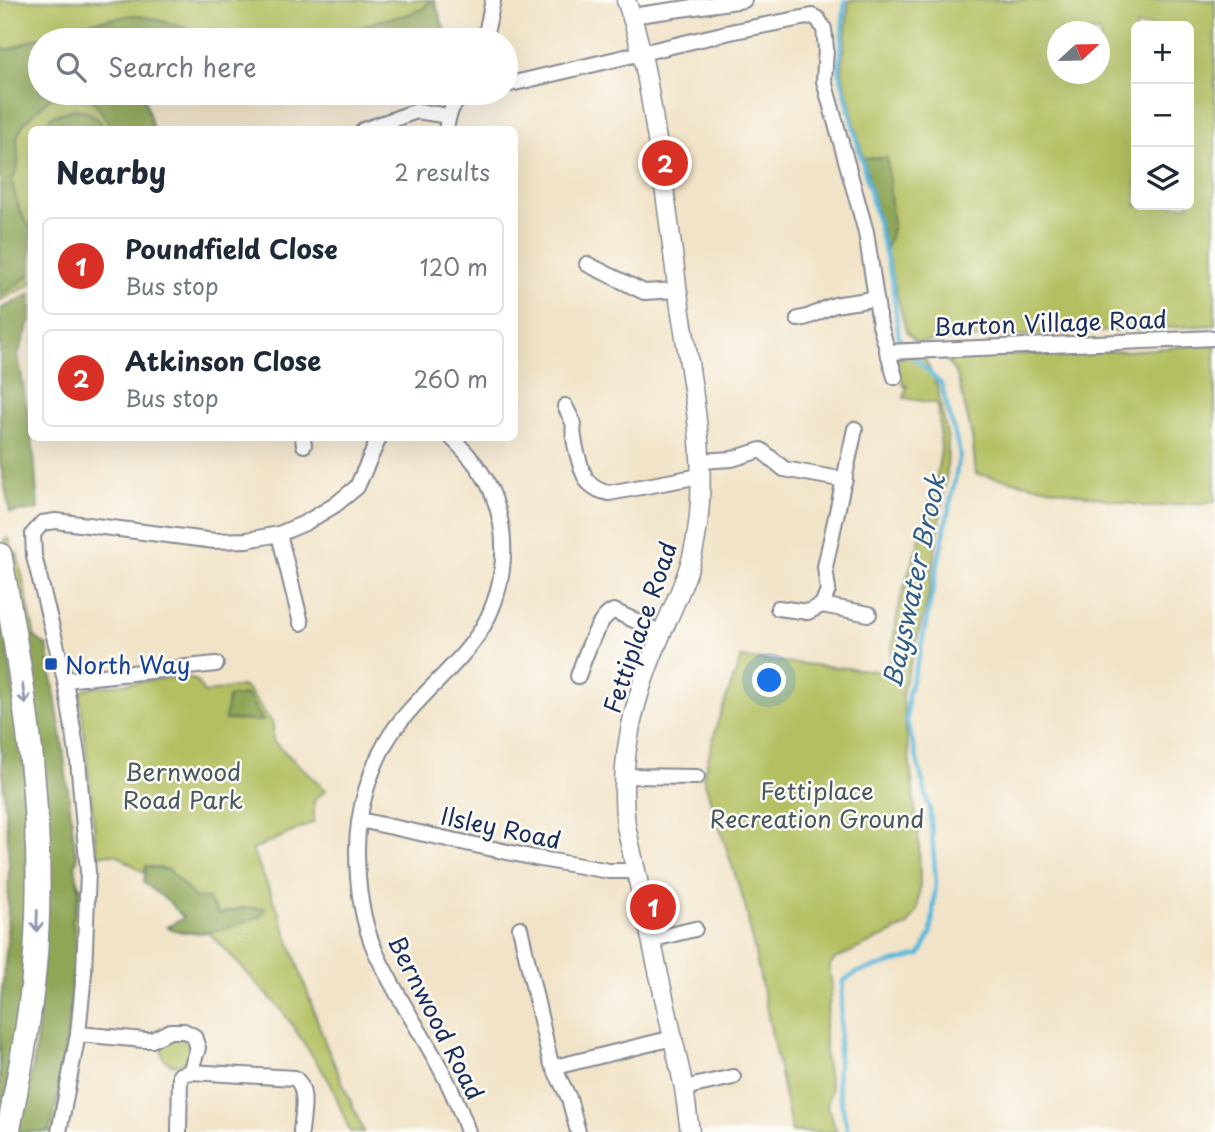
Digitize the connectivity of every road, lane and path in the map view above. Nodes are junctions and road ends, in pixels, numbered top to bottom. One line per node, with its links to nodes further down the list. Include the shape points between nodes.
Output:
1 (493, 0): 4 (street)
2 (744, 0): 3 (street)
3 (629, 8): 5 (street, Fettiplace Road)
4 (487, 28)
5 (641, 52): 6 (street); 11 (street, Fettiplace Road); 12 (street, via 813,16 818,19 826,49 824,80 866,232)
6 (518, 82)
7 (452, 105): 8 (street)
8 (447, 123): 9 (street, via 417,111)
9 (374, 126)
10 (587, 264): 11 (street, via 644,292)
11 (678, 290): 21 (street, Fettiplace Road)
12 (875, 298): 13 (street, via 821,310); 15 (street)
13 (806, 322)
14 (1215, 338): 15 (street, Barton Village Road)
15 (892, 351): 16 (street)
16 (895, 377)
17 (565, 406): 21 (street, via 575,424 572,432 586,477 597,489 610,493)
18 (855, 429): 22 (street)
19 (378, 441): 23 (street, via 357,487 335,505)
20 (455, 441): 35 (street, Bernwood Road, via 494,496 501,519 498,592 472,643 417,700 389,737 365,793)
21 (700, 469): 22 (street, via 761,450 784,469); 29 (street, Fettiplace Road, via 699,517 692,553)
22 (845, 480): 25 (street, via 825,567 828,590)
23 (279, 534): 28 (street); 32 (street, via 215,541 55,521 36,527 34,555)
24 (0, 555): 46 (highway, one-way to 46, via 29,725 38,871 31,1000)
25 (822, 605): 26 (street, via 804,612); 27 (street)
26 (778, 608)
27 (869, 614)
28 (301, 623)
29 (662, 633): 31 (street, via 614,611 608,613); 33 (street, Fettiplace Road, via 635,705)
30 (216, 664): 32 (street)
31 (578, 676)
32 (65, 680): 40 (street, via 84,804 88,872)
33 (623, 776): 34 (street); 36 (street, Fettiplace Road)
34 (697, 777)
35 (360, 820): 36 (street, Ilsley Road, via 609,872); 50 (street, Bernwood Road, via 359,882 375,951 450,1083)
36 (635, 871): 39 (street, Fettiplace Road)
37 (520, 928): 42 (street)
38 (695, 929): 39 (street)
39 (650, 940): 41 (street, Fettiplace Road)
40 (78, 1034): 43 (street, via 152,1040 170,1031 184,1031 194,1036 198,1048); 47 (street)
41 (673, 1038): 42 (street); 45 (street, Fettiplace Road)
42 (555, 1068): 51 (street)
43 (190, 1072): 48 (street, via 180,1074); 49 (street, via 295,1079 303,1090)
44 (733, 1077): 45 (street)
45 (684, 1088): 52 (street, Fettiplace Road)
46 (8, 1132)
47 (59, 1132)
48 (179, 1132)
49 (301, 1132)
50 (468, 1132)
51 (578, 1132)
52 (690, 1132)

